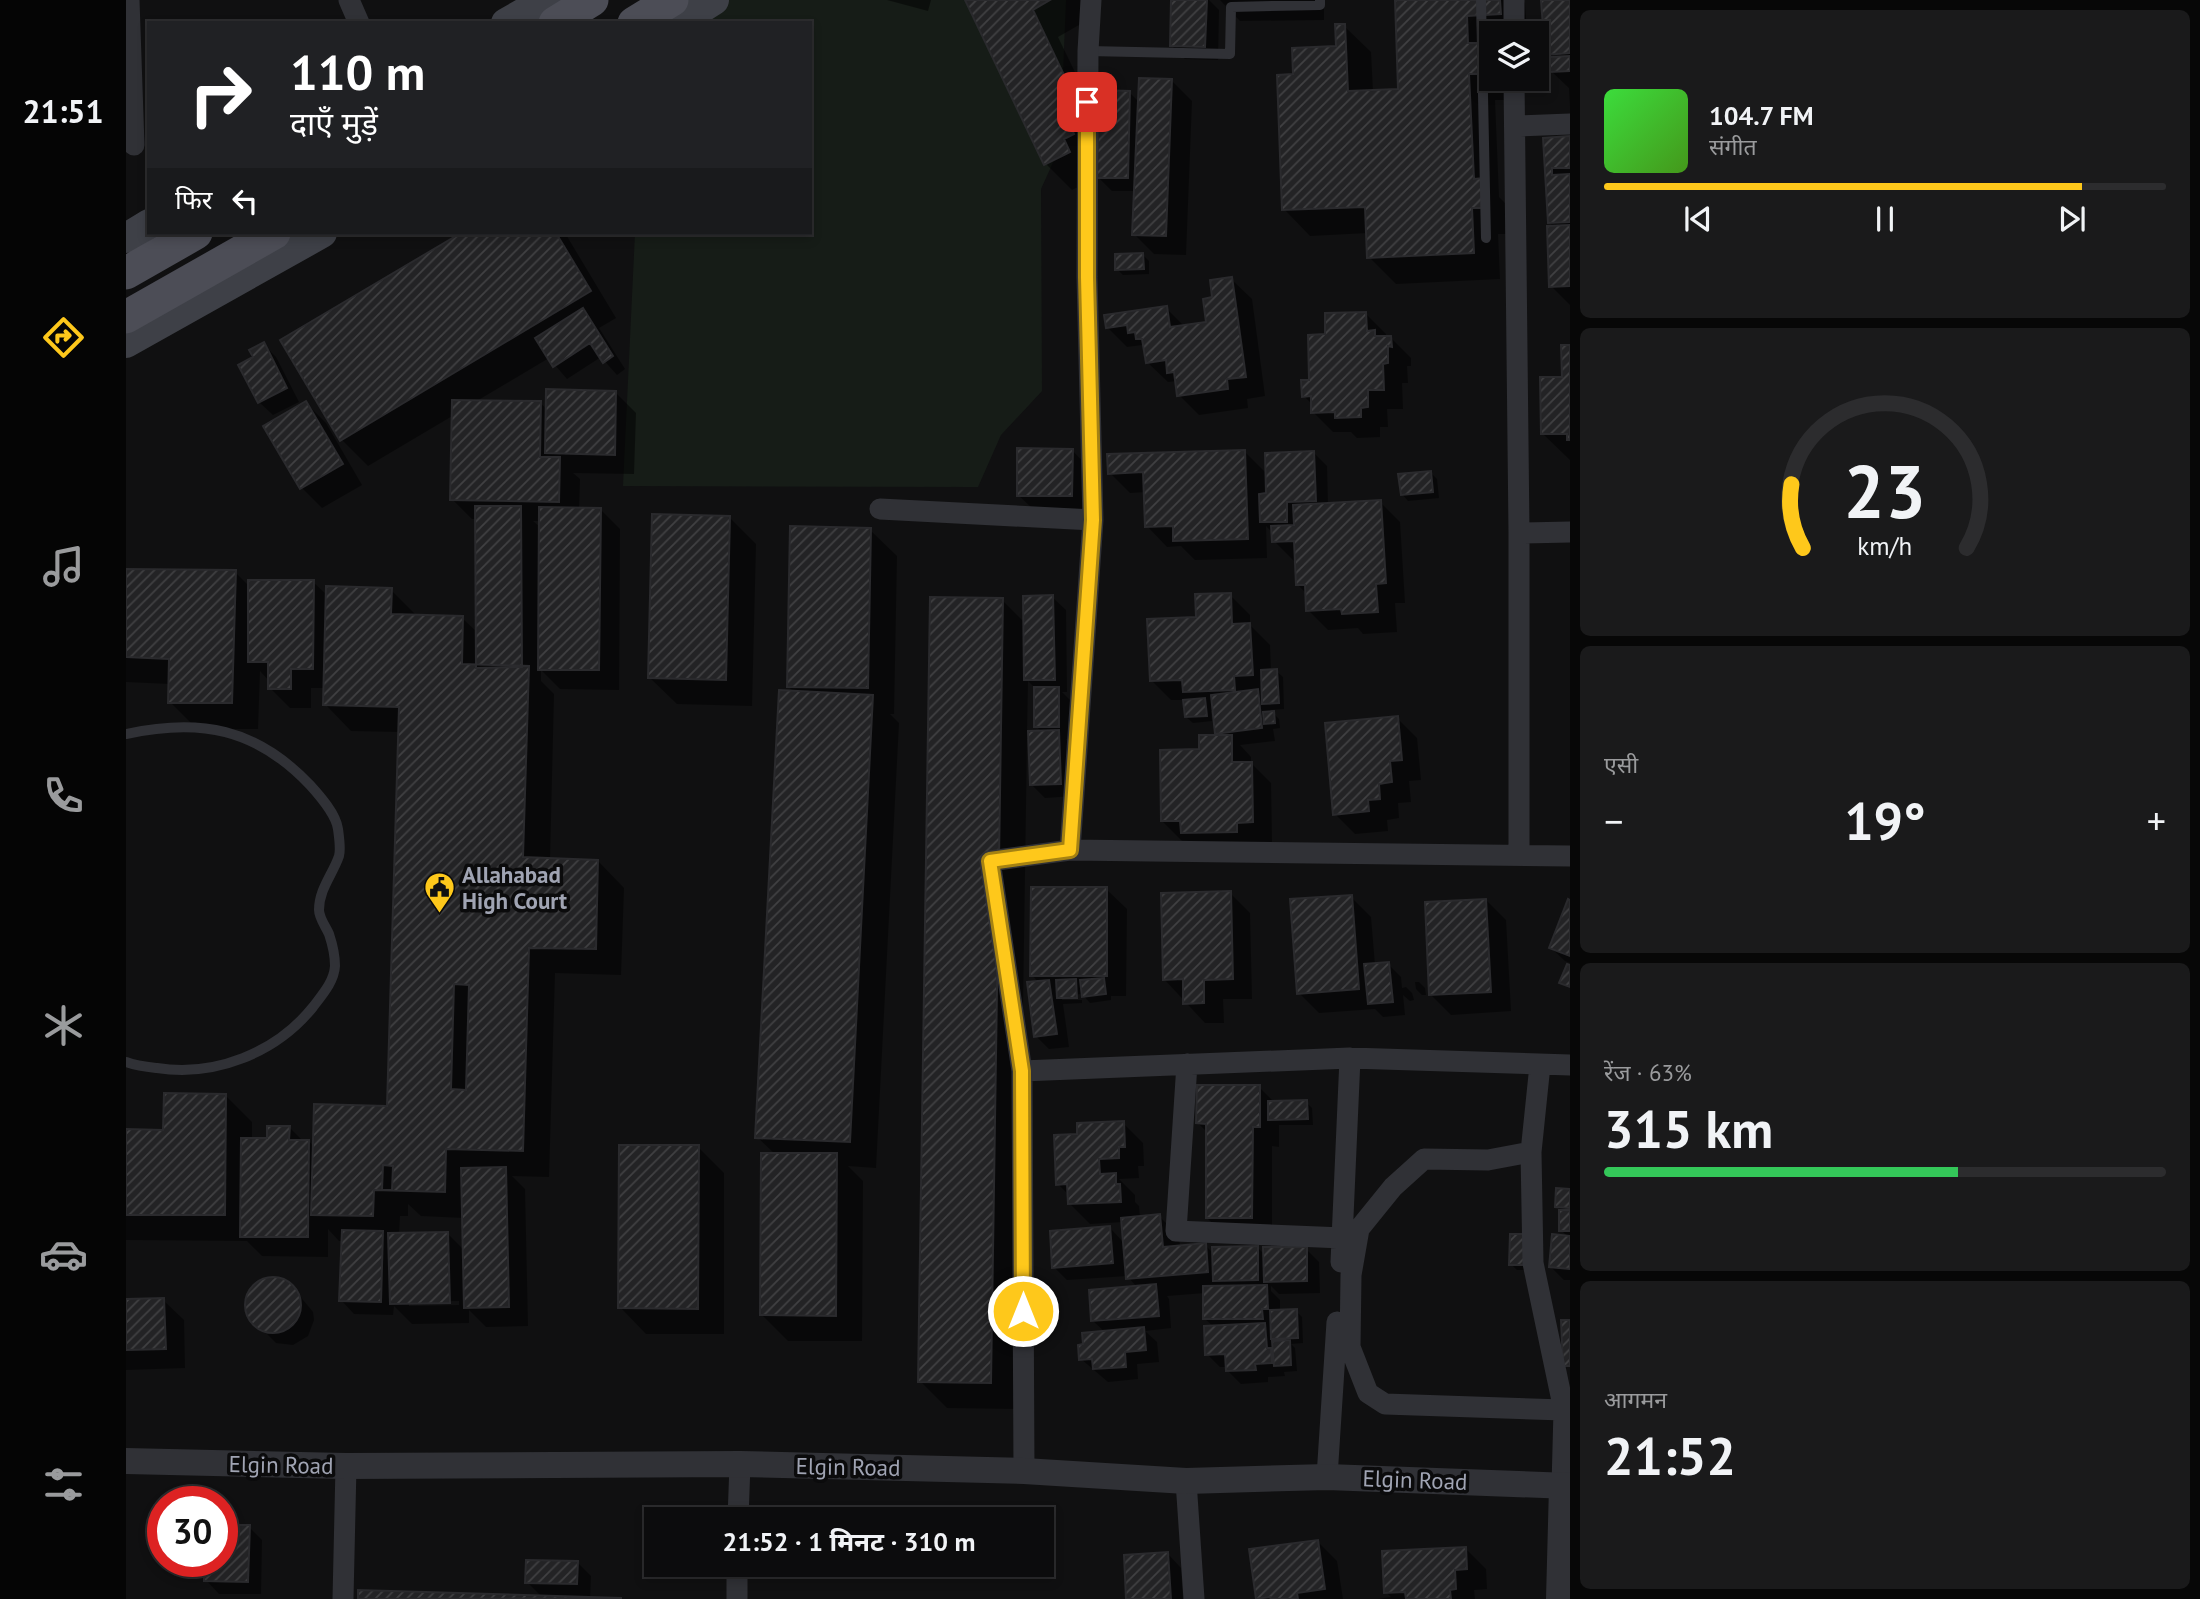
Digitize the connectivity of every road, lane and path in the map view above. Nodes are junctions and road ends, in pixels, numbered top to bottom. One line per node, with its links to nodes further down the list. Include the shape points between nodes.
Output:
1 (129, 0): 21 (street)
2 (349, 0): 11 (street)
3 (546, 0): 12 (main road)
4 (592, 0): 13 (main road)
5 (672, 0): 14 (main road)
6 (714, 0): 15 (main road)
7 (1091, 0): 17 (street)
8 (1320, 0): 17 (lane, via 1320,5 1231,7 1230,54)
9 (1481, 0): 25 (lane)
10 (1514, 0): 16 (street)
11 (358, 21)
12 (509, 21)
13 (558, 21)
14 (637, 21)
15 (681, 21)
16 (1514, 21)
17 (1087, 51): 30 (street)
18 (1514, 91): 20 (street)
19 (1570, 124): 20 (street)
20 (1515, 126): 32 (street)
21 (136, 145)
22 (192, 235): 26 (main road)
23 (270, 235): 27 (main road)
24 (318, 235): 28 (main road)
25 (1486, 238)
26 (126, 273)
27 (126, 317)
28 (126, 343)
29 (880, 509): 30 (street)
30 (1093, 520): 34 (street)
31 (1570, 532): 32 (street)
32 (1519, 533): 35 (street)
33 (126, 734): 38 (lane, via 161,726 197,726 232,733 265,747 319,794 337,825 340,854 325,883 318,912 330,938 335,967 328,989 300,1023 263,1050 221,1066 176,1071)
34 (1070, 850): 35 (street); 42 (street, via 990,861)
35 (1519, 855): 36 (street)
36 (1570, 856)
37 (1350, 1058): 39 (street); 40 (street); 44 (street)
38 (126, 1062)
39 (1187, 1064): 42 (street); 44 (street, via 1176,1231)
40 (1540, 1065): 41 (street); 43 (street)
41 (1570, 1065)
42 (1022, 1071): 49 (street)
43 (1531, 1152): 45 (street, via 1533,1263); 45 (street, via 1488,1160 1424,1159 1393,1186 1359,1229 1351,1275 1350,1347 1368,1393 1385,1404)
44 (1343, 1238): 50 (street)
45 (1564, 1410): 52 (street)
46 (126, 1461): 48 (street, Elgin Road)
47 (740, 1464): 48 (street, Elgin Road); 49 (street, Elgin Road); 53 (street)
48 (346, 1466): 55 (street)
49 (1024, 1471): 51 (street, Elgin Road)
50 (1327, 1477): 51 (street, Elgin Road); 52 (street, Elgin Road)
51 (1186, 1480): 57 (street)
52 (1566, 1486): 58 (street)
53 (738, 1507)
54 (737, 1577): 56 (street)
55 (343, 1599)
56 (737, 1599)
57 (1194, 1599)
58 (1559, 1599)

